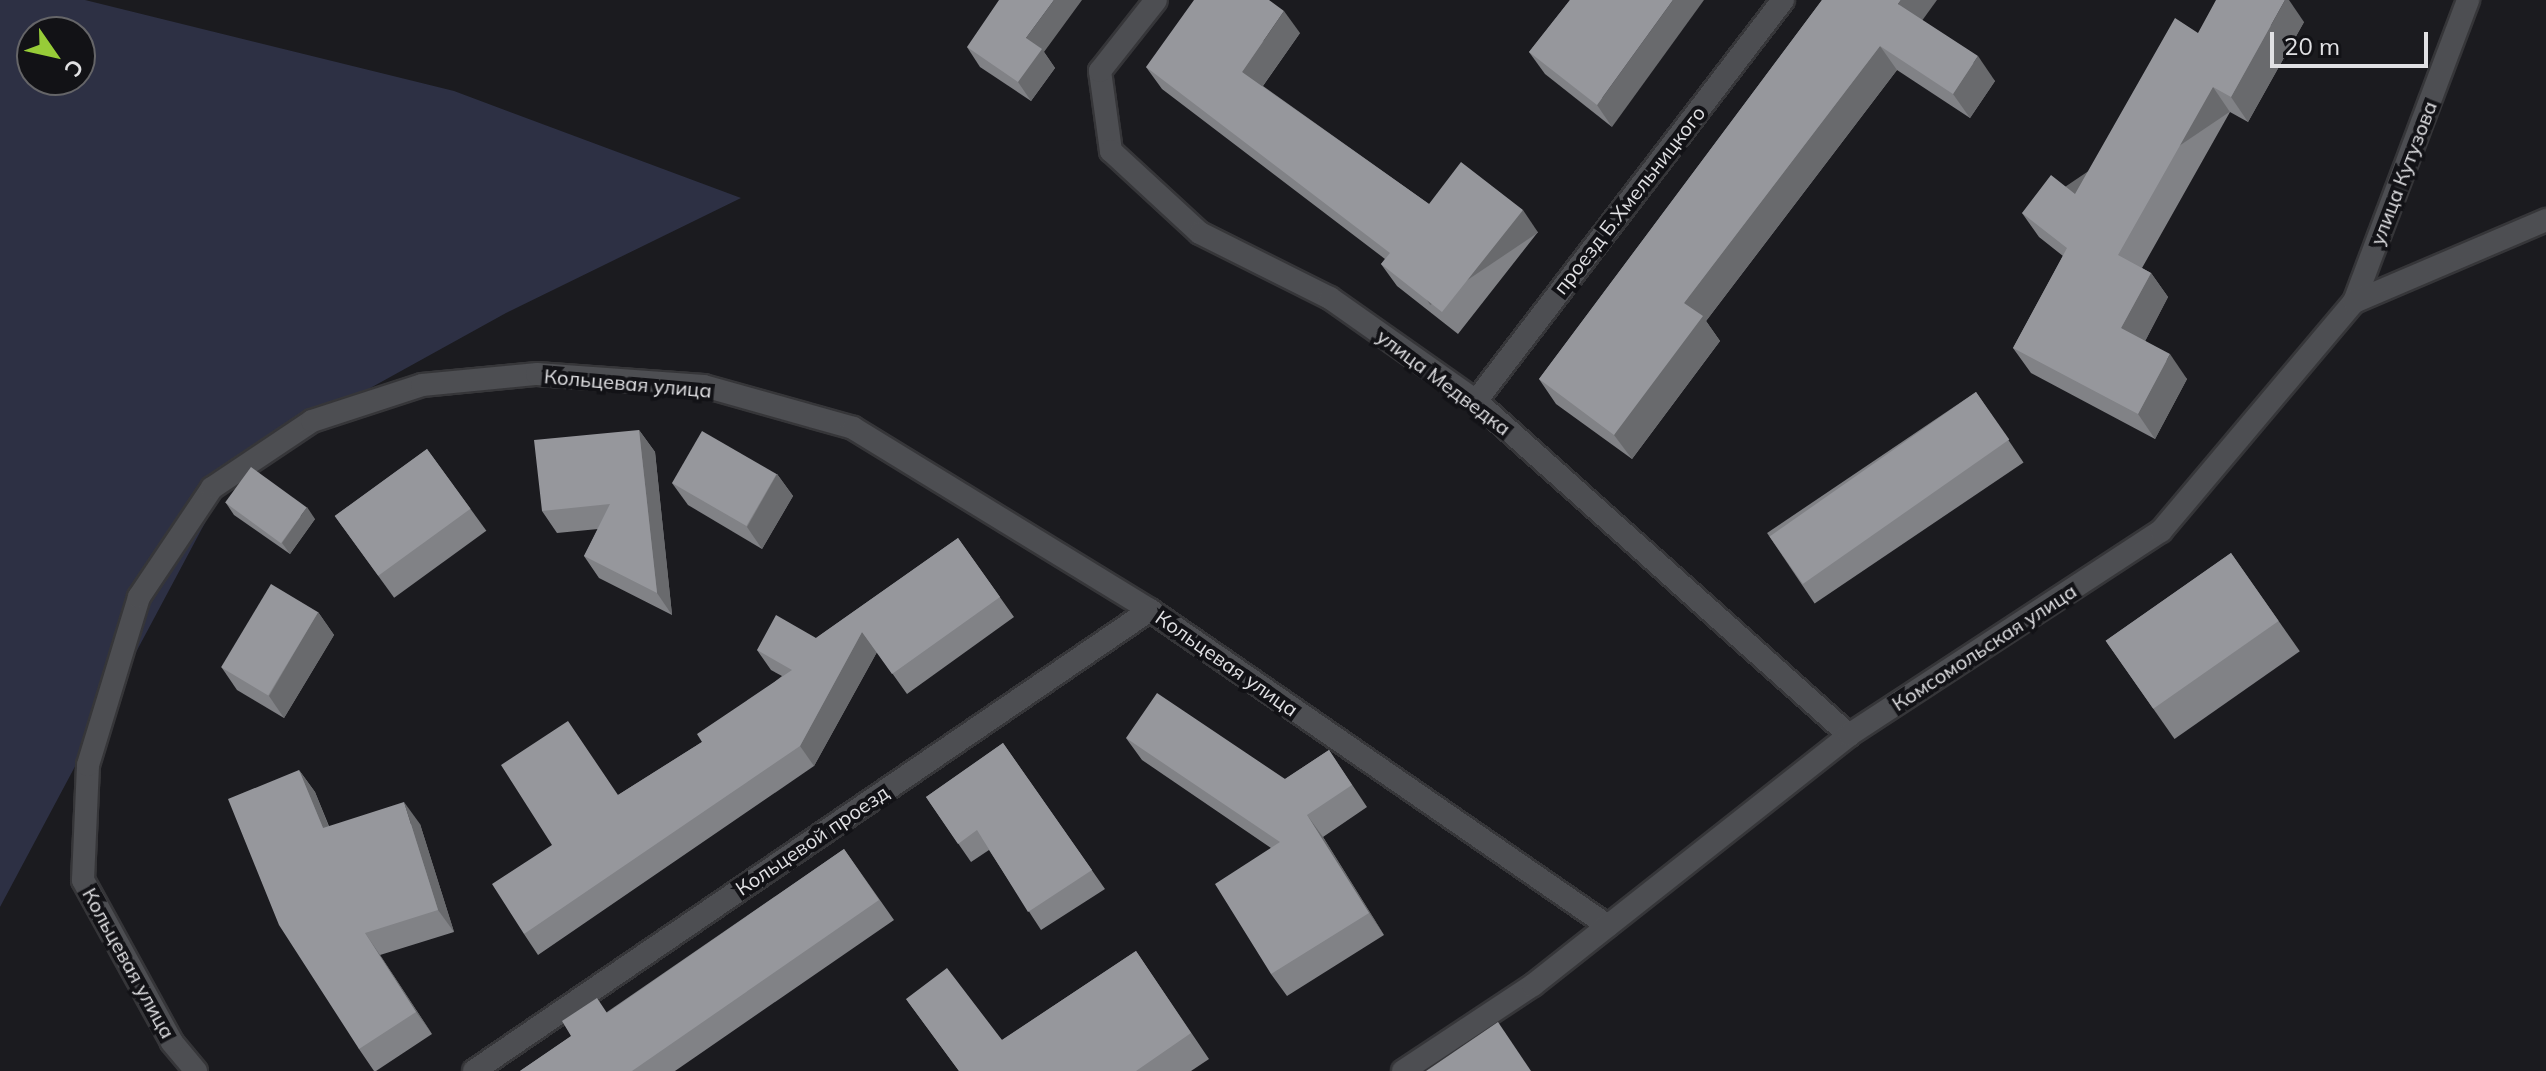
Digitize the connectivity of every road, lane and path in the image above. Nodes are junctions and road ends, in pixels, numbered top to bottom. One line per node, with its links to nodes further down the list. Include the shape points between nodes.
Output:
1 (1156, 0): 6 (street, улица Медведка, via 1100,71 1111,151 1200,233 1330,298)
2 (1783, 0): 6 (street, проезд Б.Хмельницкого)
3 (2468, 0): 5 (street, улица Кутузова)
4 (2546, 220): 5 (street, Комсомольская улица)
5 (2354, 302): 8 (street, Комсомольская улица, via 2161,531)
6 (1476, 401): 8 (street, улица Медведка)
7 (1150, 610): 9 (street, Кольцевая улица); 10 (street, Кольцевая улица, via 853,428 704,386 523,375 422,385 312,421 212,488 139,597 88,765 83,880 172,1042); 11 (street, Кольцевой проезд)
8 (1849, 735): 9 (street, Комсомольская улица)
9 (1608, 926): 12 (street, Комсомольская улица)
10 (196, 1071)
11 (474, 1071)
12 (1403, 1071)

